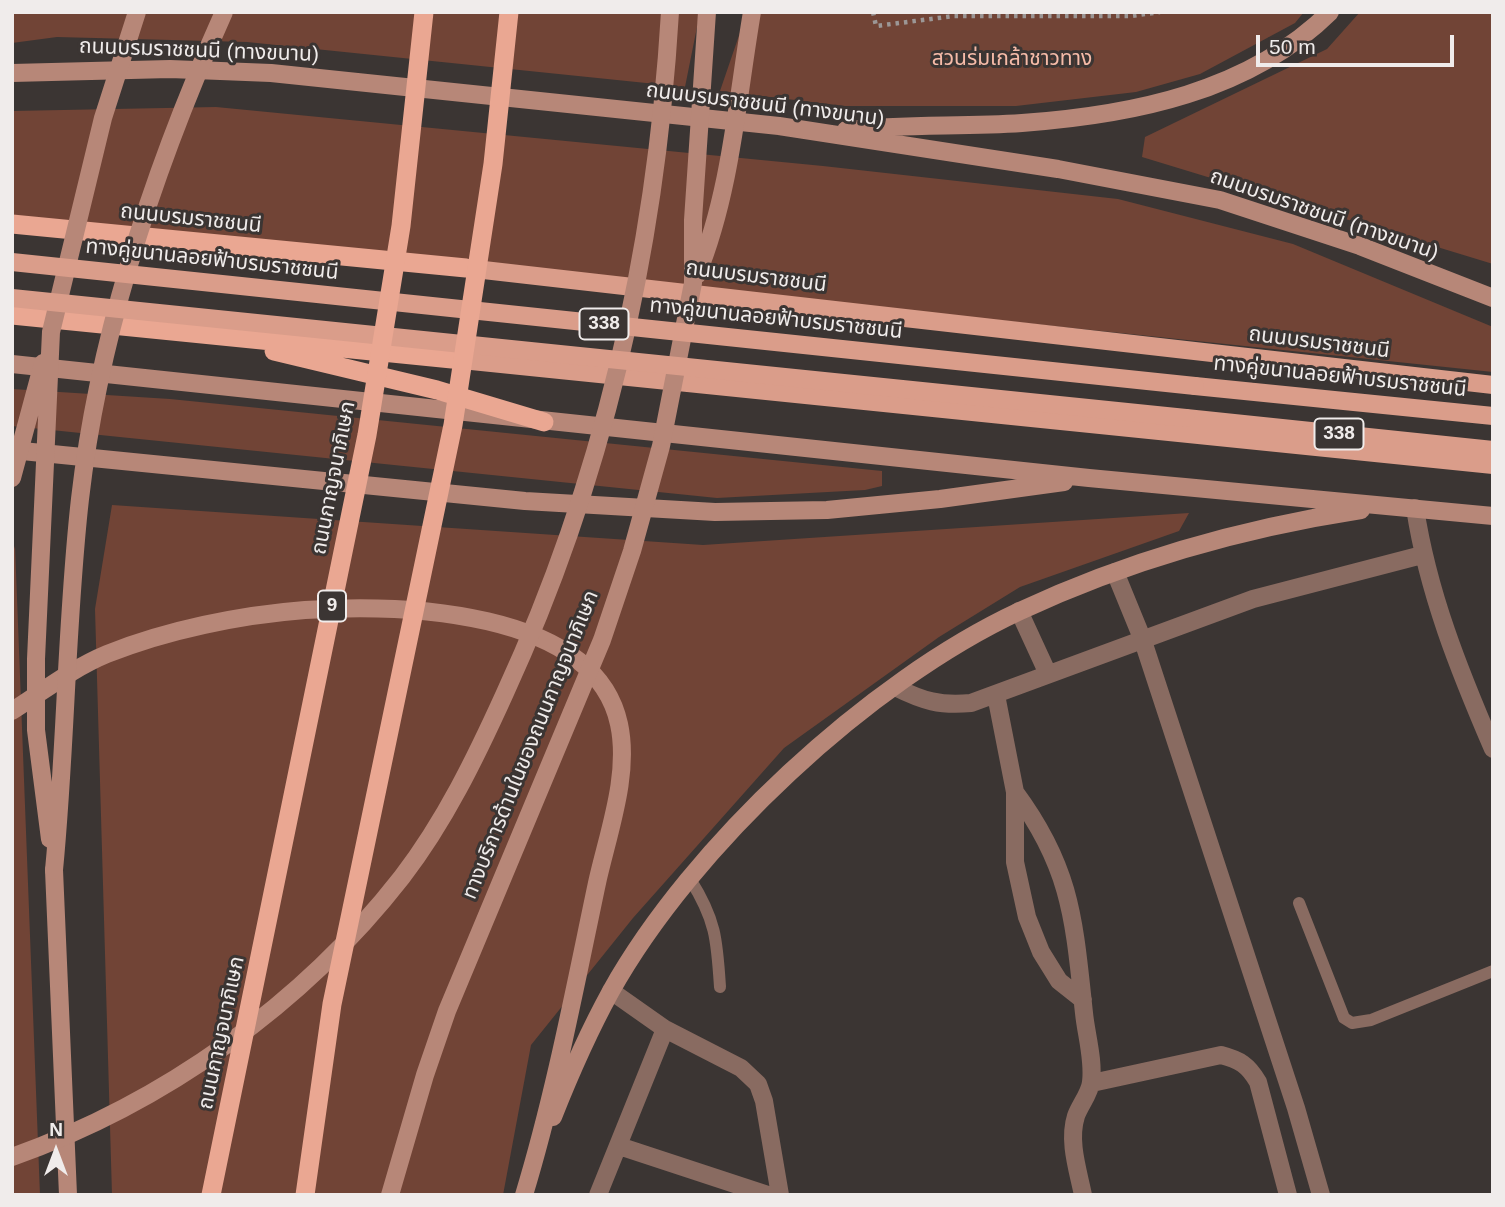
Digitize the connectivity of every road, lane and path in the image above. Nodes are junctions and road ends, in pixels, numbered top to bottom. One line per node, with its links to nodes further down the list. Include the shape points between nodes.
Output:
1 (137, 12): 20 (main road, bridge, via 103,118)
2 (224, 12): 45 (main road, bridge, via 139,233 95,408 68,617)
3 (424, 12): 58 (highway, ถนนกาญจนาภิเษก / 9, bridge, via 402,213 367,435)
4 (509, 12): 59 (highway, bridge, via 493,164 453,425 332,1004)
5 (670, 12): 55 (main road, bridge, via 657,160 643,253 594,457 525,651 444,815 359,927 281,1003 218,1052 159,1089)
6 (707, 12): 16 (main road, ทางบริการด้านในของถนนกาญจนาภิเษก, bridge)
7 (752, 12): 16 (main road, bridge, via 722,197)
8 (873, 12): 9 (path, via 877,26 954,16)
9 (1160, 12)
10 (1330, 12): 12 (main road, via 1262,66 1170,101 1021,123)
11 (12, 73): 12 (main road, ถนนบรมราชชนนี (ทางขนาน), via 170,69 271,73)
12 (820, 133): 18 (main road, ถนนบรมราชชนนี (ทางขนาน), via 1058,169 1220,200 1360,246)
13 (12, 224): 15 (highway, ถนนบรมราชชนนี / 338)
14 (12, 262): 25 (main road, ทางคู่ขนานลอยฟ้าบรมราชชนนี / 338, bridge)
15 (466, 268): 24 (main road, ถนนบรมราชชนนี / 338)
16 (694, 283): 60 (main road, ทางบริการด้านในของถนนกาญจนาภิเษก, bridge, via 662,446 624,577 567,728 447,1011)
17 (12, 298): 28 (main road, 338, bridge)
18 (1493, 298)
19 (12, 315): 21 (highway, 338)
20 (51, 332): 30 (main road, bridge); 45 (main road, bridge, via 40,520 36,730)
21 (205, 334): 22 (highway, 338); 26 (highway, via 437,390)
22 (452, 359): 29 (main road, 338)
23 (12, 364): 26 (main road)
24 (1493, 385)
25 (1493, 416)
26 (544, 422): 31 (main road)
27 (12, 450): 31 (main road, via 526,501 715,512 840,509)
28 (1493, 450)
29 (1493, 465)
30 (12, 478)
31 (1088, 478): 32 (main road)
32 (1387, 506): 33 (main road); 36 (main road, via 1301,519 1221,538)
33 (1415, 508): 34 (main road); 35 (street)
34 (1493, 516)
35 (1422, 555): 38 (street, via 1253,599); 43 (street, via 1438,612)
36 (1115, 572): 37 (main road); 38 (street)
37 (1019, 611): 39 (street); 40 (main road)
38 (1142, 638): 39 (street); 67 (street)
39 (1048, 674): 41 (street)
40 (895, 687): 41 (street, via 926,703 945,706); 46 (main road, via 769,791)
41 (996, 695): 44 (street)
42 (12, 711): 56 (main road, via 105,655 175,632 303,610 372,609 459,617 512,628 555,644 583,663 613,702 622,757)
43 (1493, 749)
44 (1015, 792): 51 (street, via 1041,828 1057,864 1080,955); 51 (street, via 1015,862 1027,917 1059,981)
45 (54, 870): 57 (main road)
46 (690, 880): 49 (lane, via 709,909 715,930); 50 (main road)
47 (1299, 903): 48 (lane, via 1344,1018 1352,1023 1371,1020)
48 (1493, 971)
49 (720, 987)
50 (611, 991): 52 (street); 56 (main road)
51 (1083, 1000): 53 (street)
52 (665, 1029): 54 (street); 64 (street, via 741,1068 758,1084)
53 (1092, 1083): 65 (street, via 1073,1135); 66 (street, via 1221,1055 1237,1059 1249,1066 1258,1083)
54 (619, 1146): 62 (street); 63 (street)
55 (12, 1157)
56 (533, 1165): 61 (main road)
57 (68, 1195)
58 (211, 1195)
59 (305, 1195)
60 (390, 1195)
61 (524, 1195)
62 (598, 1195)
63 (768, 1195)
64 (780, 1195)
65 (1083, 1195)
66 (1288, 1195)
67 (1321, 1195)

